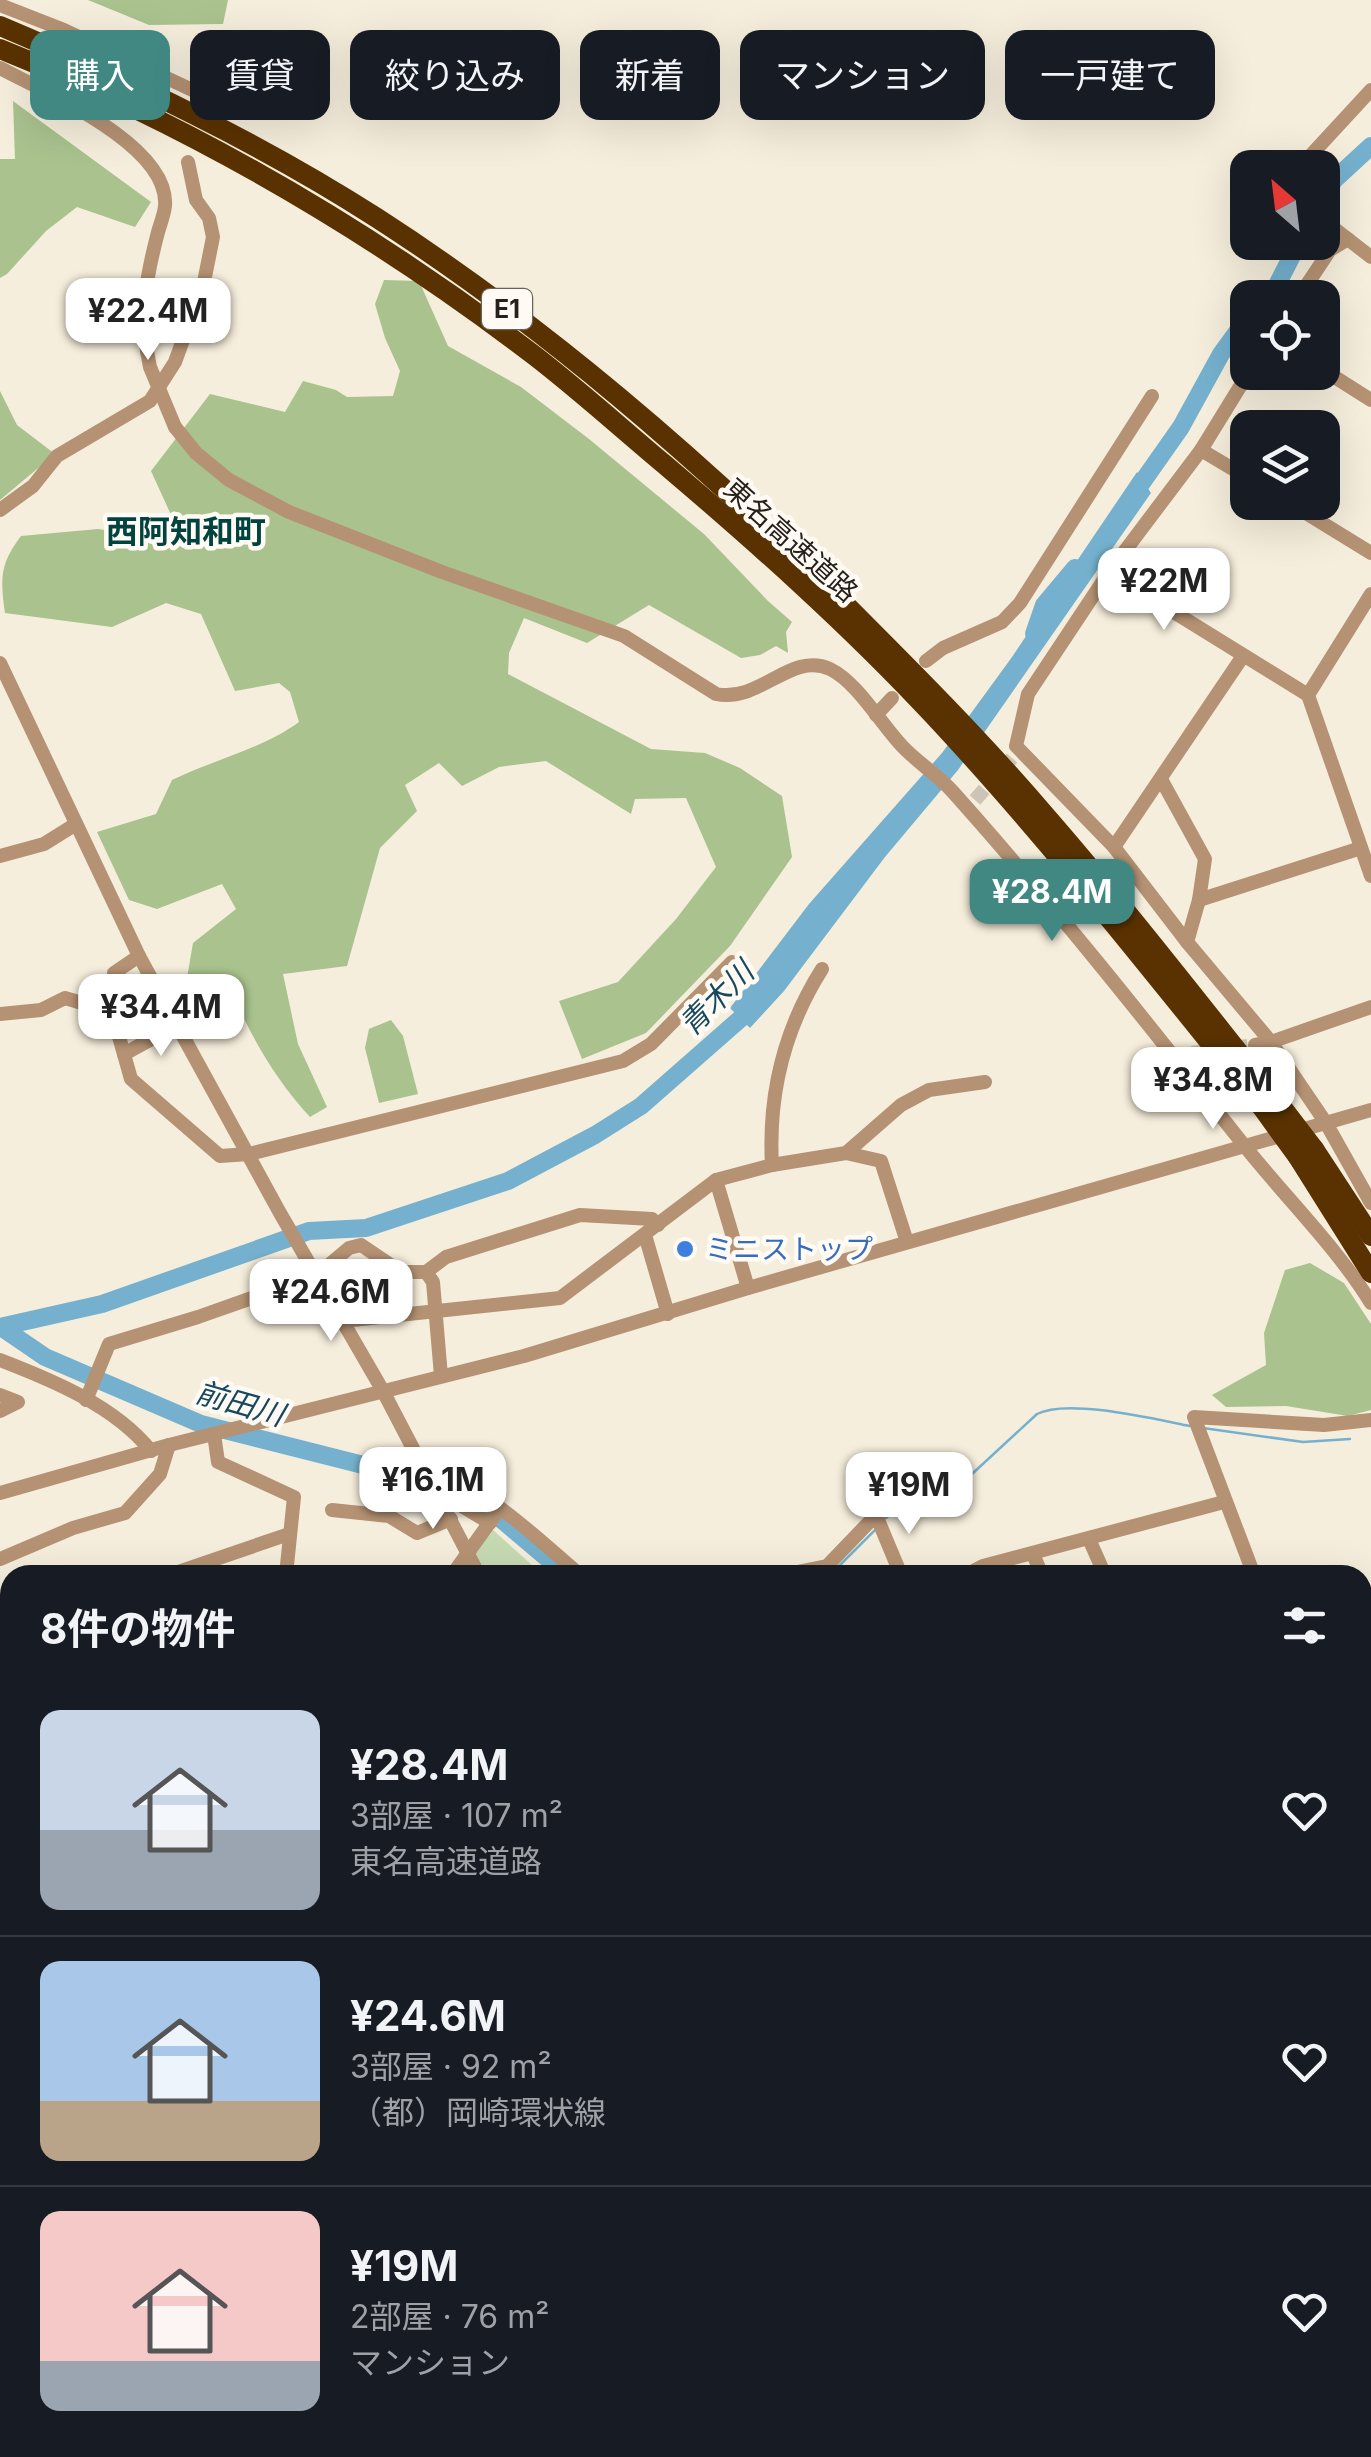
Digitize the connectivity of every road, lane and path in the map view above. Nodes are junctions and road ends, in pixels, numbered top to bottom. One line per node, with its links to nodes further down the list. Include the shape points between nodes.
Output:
1 (0, 5): 5 (street)
2 (0, 26): 29 (highway, 東名高速道路 / E1, via 258,148 474,283 664,434 798,558)
3 (0, 48): 29 (highway, 東名高速道路 / E1, via 249,168 461,302 702,496)
4 (0, 68): 30 (street, bridge, via 104,124 152,166 165,206 144,289 150,367 175,426 229,480 289,512 624,636 706,690 731,697 798,666 819,665 842,676)
5 (190, 88)
6 (1371, 90): 7 (street)
7 (1316, 150)
8 (188, 162): 19 (street, via 214,237 175,362 150,401 57,456 33,486)
9 (1340, 232): 10 (street)
10 (1346, 237): 11 (street); 12 (street)
11 (1371, 257)
12 (1310, 280)
13 (1340, 380): 16 (street)
14 (1238, 390): 17 (street)
15 (1152, 396): 25 (street, via 1020,603 1002,622)
16 (1371, 400)
17 (1202, 450): 18 (street); 22 (street)
18 (1230, 467)
19 (0, 510)
20 (1317, 520): 21 (street)
21 (1371, 553)
22 (1109, 572): 24 (street); 33 (street, via 1028,694 1014,752)
23 (1371, 594): 27 (street)
24 (1243, 656): 27 (street); 31 (street)
25 (926, 661)
26 (0, 664): 32 (street)
27 (1308, 694): 34 (street)
28 (892, 698): 30 (street)
29 (935, 706): 56 (highway, 東名高速道路 / E1, bridge, via 1108,888)
30 (876, 715): 50 (street, via 969,802)
31 (1161, 780): 33 (street); 37 (street, via 1206,859)
32 (76, 824): 35 (street, via 44,844); 39 (street)
33 (1114, 847): 38 (street)
34 (1361, 848): 36 (street); 37 (street)
35 (0, 856)
36 (1371, 876)
37 (1199, 900): 38 (street)
38 (1187, 942): 46 (street)
39 (139, 956): 43 (street, via 114,973); 45 (street)
40 (732, 962): 57 (street, via 651,1044 623,1061)
41 (822, 969): 58 (street, via 781,1055 769,1121)
42 (1371, 1007): 46 (street)
43 (112, 1012): 44 (street, via 65,998 41,1010); 49 (street)
44 (0, 1014)
45 (176, 1025): 49 (street); 57 (street)
46 (1271, 1042): 47 (street); 53 (street)
47 (1255, 1044)
48 (1192, 1053): 50 (street)
49 (124, 1054): 57 (street, via 132,1079 220,1156)
50 (1175, 1056): 54 (street)
51 (985, 1082): 55 (street, via 929,1090)
52 (1371, 1110): 53 (street)
53 (1326, 1123): 54 (street); 60 (street)
54 (1244, 1146): 64 (street); 69 (street)
55 (846, 1153): 58 (street); 64 (street, via 881,1162)
56 (1306, 1153): 63 (highway, 東名高速道路 / E1); 66 (highway, 東名高速道路 / E1)
57 (249, 1154): 67 (street)
58 (772, 1165): 59 (street)
59 (716, 1180): 61 (street); 68 (street)
60 (1371, 1203)
61 (658, 1226): 62 (street); 65 (street, via 652,1219 580,1215 446,1257)
62 (644, 1236): 70 (street, via 560,1298); 71 (street)
63 (1371, 1236)
64 (907, 1242): 68 (street)
65 (426, 1272): 67 (street, via 401,1272 361,1245); 70 (street)
66 (1371, 1273)
67 (316, 1274): 72 (street); 76 (street, via 109,1344)
68 (748, 1288): 71 (street)
69 (1371, 1303)
70 (437, 1310): 72 (street); 74 (street)
71 (668, 1314): 74 (street)
72 (343, 1321): 75 (street)
73 (0, 1360): 76 (street)
74 (441, 1376): 75 (street)
75 (382, 1391): 80 (street); 83 (street)
76 (89, 1394): 82 (street)
77 (0, 1396): 78 (street, via 18,1402)
78 (0, 1411)
79 (1371, 1420): 86 (street, via 1324,1425 1194,1417)
80 (214, 1434): 81 (street); 91 (street, via 218,1462 294,1497)
81 (169, 1446): 82 (street); 95 (street, via 160,1474 125,1513)
82 (150, 1450): 85 (street)
83 (425, 1469): 84 (street); 87 (street, via 455,1478)
84 (436, 1491): 89 (street); 90 (street)
85 (0, 1492)
86 (1224, 1502): 92 (street); 106 (street)
87 (500, 1508): 90 (street); 100 (street)
88 (332, 1510): 89 (street, via 389,1516 416,1533)
89 (451, 1520): 93 (street)
90 (490, 1523): 93 (street)
91 (289, 1534): 96 (street); 97 (street)
92 (1089, 1539): 94 (street); 105 (street)
93 (468, 1554): 98 (street); 99 (street)
94 (1033, 1554): 103 (street); 104 (street)
95 (0, 1559)
96 (198, 1565)
97 (287, 1565)
98 (460, 1565)
99 (474, 1565)
100 (568, 1565)
101 (828, 1565): 102 (street, via 876,1515)
102 (896, 1565)
103 (987, 1565)
104 (1038, 1565)
105 (1101, 1565)
106 (1250, 1565)

